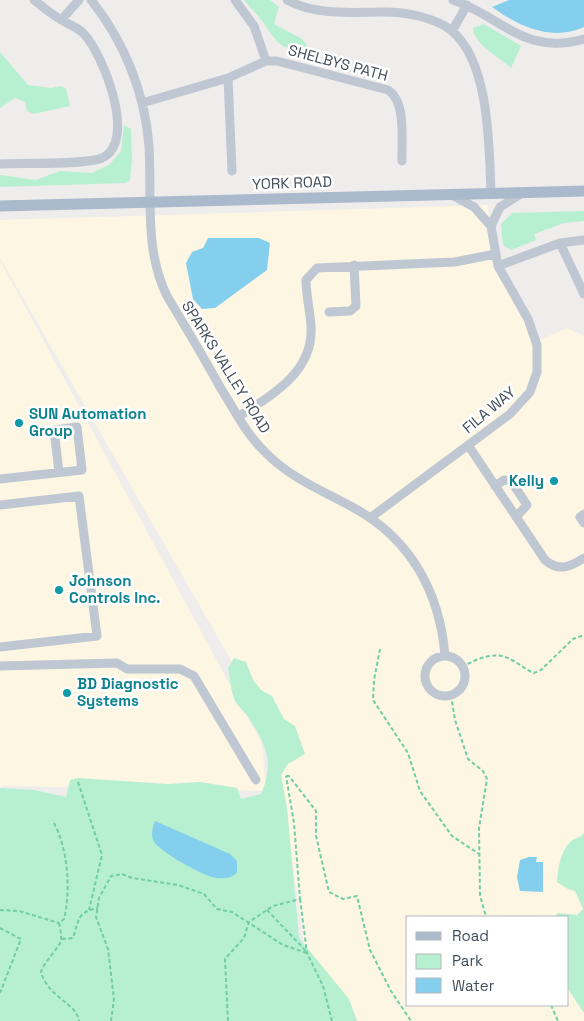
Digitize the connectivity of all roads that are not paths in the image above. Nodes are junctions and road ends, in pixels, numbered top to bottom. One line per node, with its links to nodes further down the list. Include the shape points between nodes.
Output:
1 (34, 0): 8 (street)
2 (78, 0): 8 (street)
3 (91, 0): 13 (street, SPARKS VALLEY ROAD, via 114,32)
4 (235, 0): 11 (street, via 254,26)
5 (287, 0): 9 (street, via 326,12 411,15 431,20)
6 (453, 0): 7 (street)
7 (467, 5): 9 (street); 10 (street, via 528,40 557,44)
8 (61, 20): 15 (street, via 84,33 98,57 116,107 118,140 113,150 95,160)
9 (452, 31): 19 (street, via 466,48 480,84 489,136)
10 (584, 39)
11 (266, 61): 12 (street); 14 (street, SHELBYS PATH, via 296,65 394,93 400,114)
12 (228, 78): 13 (street); 16 (street)
13 (142, 103): 21 (street, SPARKS VALLEY ROAD, via 148,134)
14 (402, 161)
15 (0, 164)
16 (232, 172)
17 (584, 191): 18 (main road, YORK ROAD)
18 (525, 192): 19 (main road, YORK ROAD); 23 (street, via 500,207)
19 (491, 193): 20 (main road, YORK ROAD)
20 (449, 194): 21 (main road, YORK ROAD); 23 (street, via 474,207)
21 (150, 202): 22 (main road, YORK ROAD); 31 (street, SPARKS VALLEY ROAD, via 153,253 162,286)
22 (0, 206)
23 (491, 226): 26 (street, FILA WAY)
24 (584, 240): 25 (street)
25 (560, 243): 28 (street); 29 (street)
26 (495, 254): 27 (street, via 455,262); 28 (street, FILA WAY)
27 (354, 265): 30 (street, via 356,306 350,311); 31 (street, via 328,266 311,272 306,280 311,326 307,356 286,383)
28 (498, 266): 32 (street, FILA WAY, via 532,328 538,354 537,372 530,392 518,407)
29 (584, 294)
30 (329, 312)
31 (238, 417): 39 (street, SPARKS VALLEY ROAD, via 276,463 310,486)
32 (468, 446): 35 (street); 39 (street, FILA WAY)
33 (59, 472): 33 (street, via 54,430 77,427 82,470); 34 (street)
34 (0, 479)
35 (495, 486): 38 (street); 38 (street, via 504,480 511,481 527,505)
36 (0, 506): 42 (street, via 79,496 97,636)
37 (584, 514): 40 (street, via 580,517)
38 (516, 517): 41 (street, via 551,565 571,566)
39 (370, 518): 43 (street, SPARKS VALLEY ROAD, via 400,544 424,578 439,614)
40 (584, 523)
41 (584, 558)
42 (0, 648)
43 (444, 656): 43 (street, via 427,666 425,680 432,692 451,696 464,682 462,667 456,660)
44 (0, 666): 45 (street, via 117,663 127,669 188,671)
45 (256, 780)

